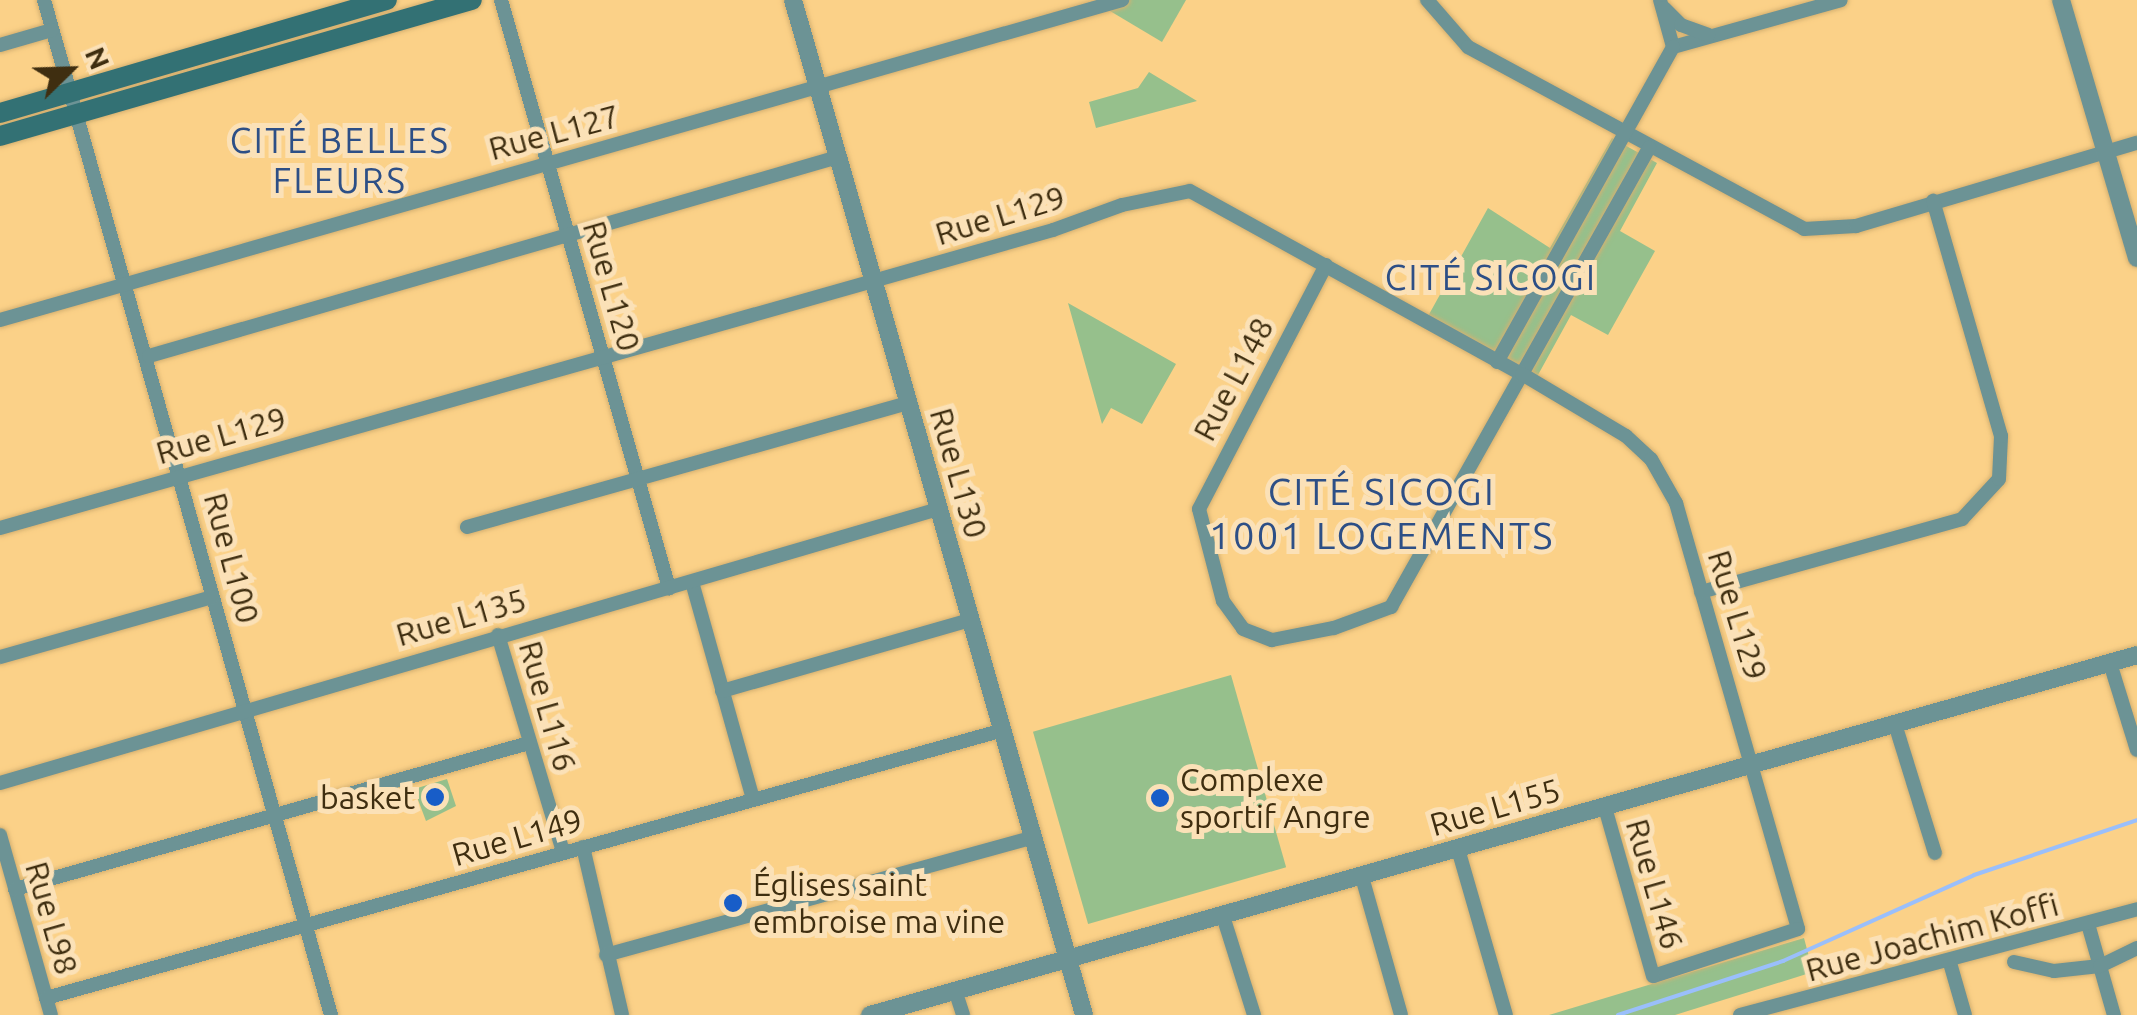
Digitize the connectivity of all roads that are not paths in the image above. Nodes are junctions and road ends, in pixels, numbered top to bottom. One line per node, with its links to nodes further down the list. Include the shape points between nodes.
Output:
1 (44, 0): 11 (street, Rue L100)
2 (387, 0): 16 (main road)
3 (472, 0): 16 (main road)
4 (500, 0): 24 (street, Rue L120)
5 (793, 0): 15 (street, Rue L130)
6 (1122, 0): 15 (street, Rue L127)
7 (1427, 0): 18 (street, via 1436,18 1468,47)
8 (1841, 0): 12 (street)
9 (2062, 0): 22 (street)
10 (1660, 2): 12 (street, via 1681,25); 14 (street)
11 (52, 30): 13 (street); 16 (street, Rue L100)
12 (1711, 36): 14 (street)
13 (0, 45)
14 (1673, 47): 18 (street)
15 (818, 88): 23 (street, Rue L130); 24 (street, Rue L127)
16 (73, 103): 17 (main road); 19 (main road); 30 (street, Rue L100)
17 (0, 113)
18 (1621, 132): 21 (street); 34 (street)
19 (0, 136)
20 (2137, 143): 22 (street)
21 (1649, 148): 25 (street, via 1804,230 1856,226); 35 (street)
22 (2105, 152): 25 (street); 27 (street)
23 (838, 157): 26 (street); 29 (street, Rue L130)
24 (548, 164): 26 (street, Rue L120); 30 (street, Rue L127)
25 (1933, 201): 44 (street, via 2001,436 1999,479 1990,496 1962,519)
26 (568, 234): 32 (street, Rue L120); 33 (street)
27 (2137, 258)
28 (1326, 265): 29 (street, Rue L129, via 1190,191 1122,204); 34 (street, Rue L129); 35 (street, Rue L148, via 1199,510 1224,601 1251,635 1299,636 1391,607)
29 (874, 280): 32 (street, Rue L129); 36 (street, Rue L130)
30 (128, 284): 31 (street, Rue L127); 33 (street, Rue L100)
31 (0, 320)
32 (603, 352): 37 (street, Rue L129); 38 (street, Rue L120)
33 (149, 356): 37 (street, Rue L100)
34 (1497, 362): 35 (street, Rue L129)
35 (1522, 374): 44 (street, Rue L129, via 1626,436 1651,459 1676,503)
36 (908, 403): 38 (street); 39 (street, Rue L130)
37 (182, 475): 41 (street, Rue L129); 45 (street, Rue L100)
38 (638, 480): 40 (street); 43 (street, Rue L120)
39 (938, 509): 42 (street, Rue L135); 46 (street, Rue L130)
40 (466, 527)
41 (0, 528)
42 (692, 582): 43 (street, Rue L135); 51 (street)
43 (669, 588): 47 (street, Rue L135)
44 (1701, 592): 57 (street, Rue L129)
45 (212, 597): 49 (street); 52 (street, Rue L100)
46 (969, 620): 51 (street); 54 (street, Rue L130)
47 (498, 634): 52 (street, Rue L135); 55 (street, Rue L116)
48 (2137, 655): 50 (street, Rue L155)
49 (0, 657)
50 (2110, 663): 53 (street, Rue L155); 56 (street)
51 (722, 691): 59 (street)
52 (245, 708): 58 (street, Rue L135); 61 (street, Rue L100)
53 (1895, 724): 57 (street, Rue L155); 67 (street)
54 (1002, 730): 59 (street, Rue L149); 63 (street, Rue L130)
55 (529, 743): 61 (street); 66 (street, Rue L116)
56 (2137, 750)
57 (1754, 765): 60 (street, Rue L155); 80 (street, Rue L129, via 1798,929)
58 (0, 783)
59 (753, 798): 64 (street, Rue L149)
60 (1604, 807): 65 (street, Rue L155); 80 (street, Rue L146)
61 (276, 818): 69 (street); 73 (street, Rue L100)
62 (0, 835): 69 (street, Rue L98)
63 (1033, 837): 75 (street); 76 (street, Rue L130)
64 (584, 847): 66 (street, Rue L149); 75 (street)
65 (1458, 849): 68 (street, Rue L155); 91 (street)
66 (563, 851): 73 (street, Rue L149)
67 (1934, 854)
68 (1362, 877): 71 (street, Rue L155); 90 (street)
69 (15, 889): 82 (street, Rue L98)
70 (2137, 910): 72 (street, Rue Joachim Koffi)
71 (1223, 916): 76 (street, Rue L155); 89 (street)
72 (2088, 924): 78 (street, Rue Joachim Koffi); 79 (street)
73 (309, 925): 82 (street, Rue L149); 84 (street, Rue L100)
74 (2137, 948): 79 (street)
75 (606, 955): 85 (street)
76 (1068, 961): 81 (street, Rue L155); 88 (street, Rue L130)
77 (2014, 962): 79 (street, via 2054,971)
78 (1950, 963): 92 (street, Rue Joachim Koffi); 93 (street)
79 (2100, 966): 94 (street)
80 (1652, 976)
81 (955, 990): 86 (street, Rue L155); 87 (street)
82 (46, 998): 83 (street, Rue L98)
83 (51, 1015)
84 (331, 1015)
85 (622, 1015)
86 (870, 1015)
87 (962, 1015)
88 (1084, 1015)
89 (1254, 1015)
90 (1401, 1015)
91 (1506, 1015)
92 (1740, 1015)
93 (1964, 1015)
94 (2114, 1015)

